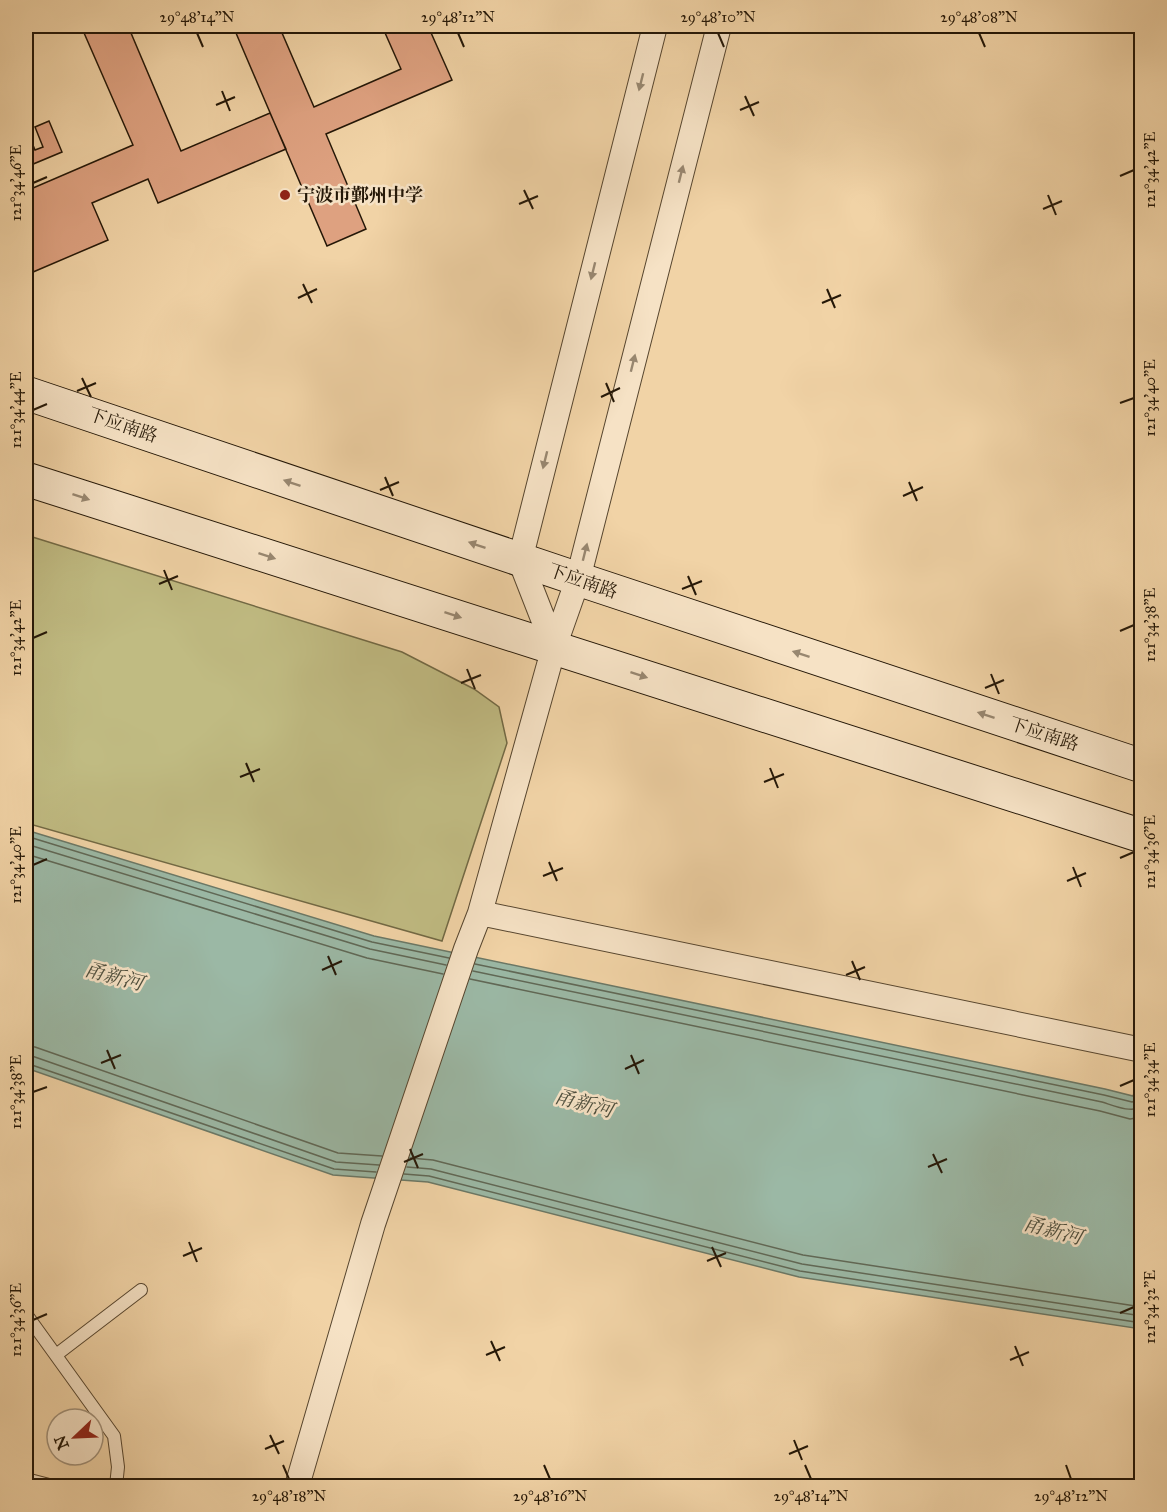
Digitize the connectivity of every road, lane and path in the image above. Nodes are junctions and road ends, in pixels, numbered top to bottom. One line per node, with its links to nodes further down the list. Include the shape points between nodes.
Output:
1 (655, 26): 5 (street, one-way to 5)
2 (719, 26): 6 (street, one-way to 2)
3 (26, 393): 5 (main road, 下应南路, one-way to 3)
4 (26, 479): 7 (main road, one-way to 7)
5 (520, 560): 6 (main road, 下应南路); 7 (street)
6 (578, 579): 7 (street); 8 (main road, 下应南路, one-way to 6)
7 (554, 647): 9 (main road, one-way to 9); 10 (street)
8 (1142, 766)
9 (1142, 836)
10 (480, 913): 11 (street); 18 (street, via 373,1224)
11 (1142, 1050)
12 (141, 1290): 14 (lane)
13 (26, 1314): 14 (lane)
14 (56, 1355): 17 (lane, via 114,1436)
15 (26, 1479): 16 (lane)
16 (53, 1486)
17 (116, 1486)
18 (297, 1486)

